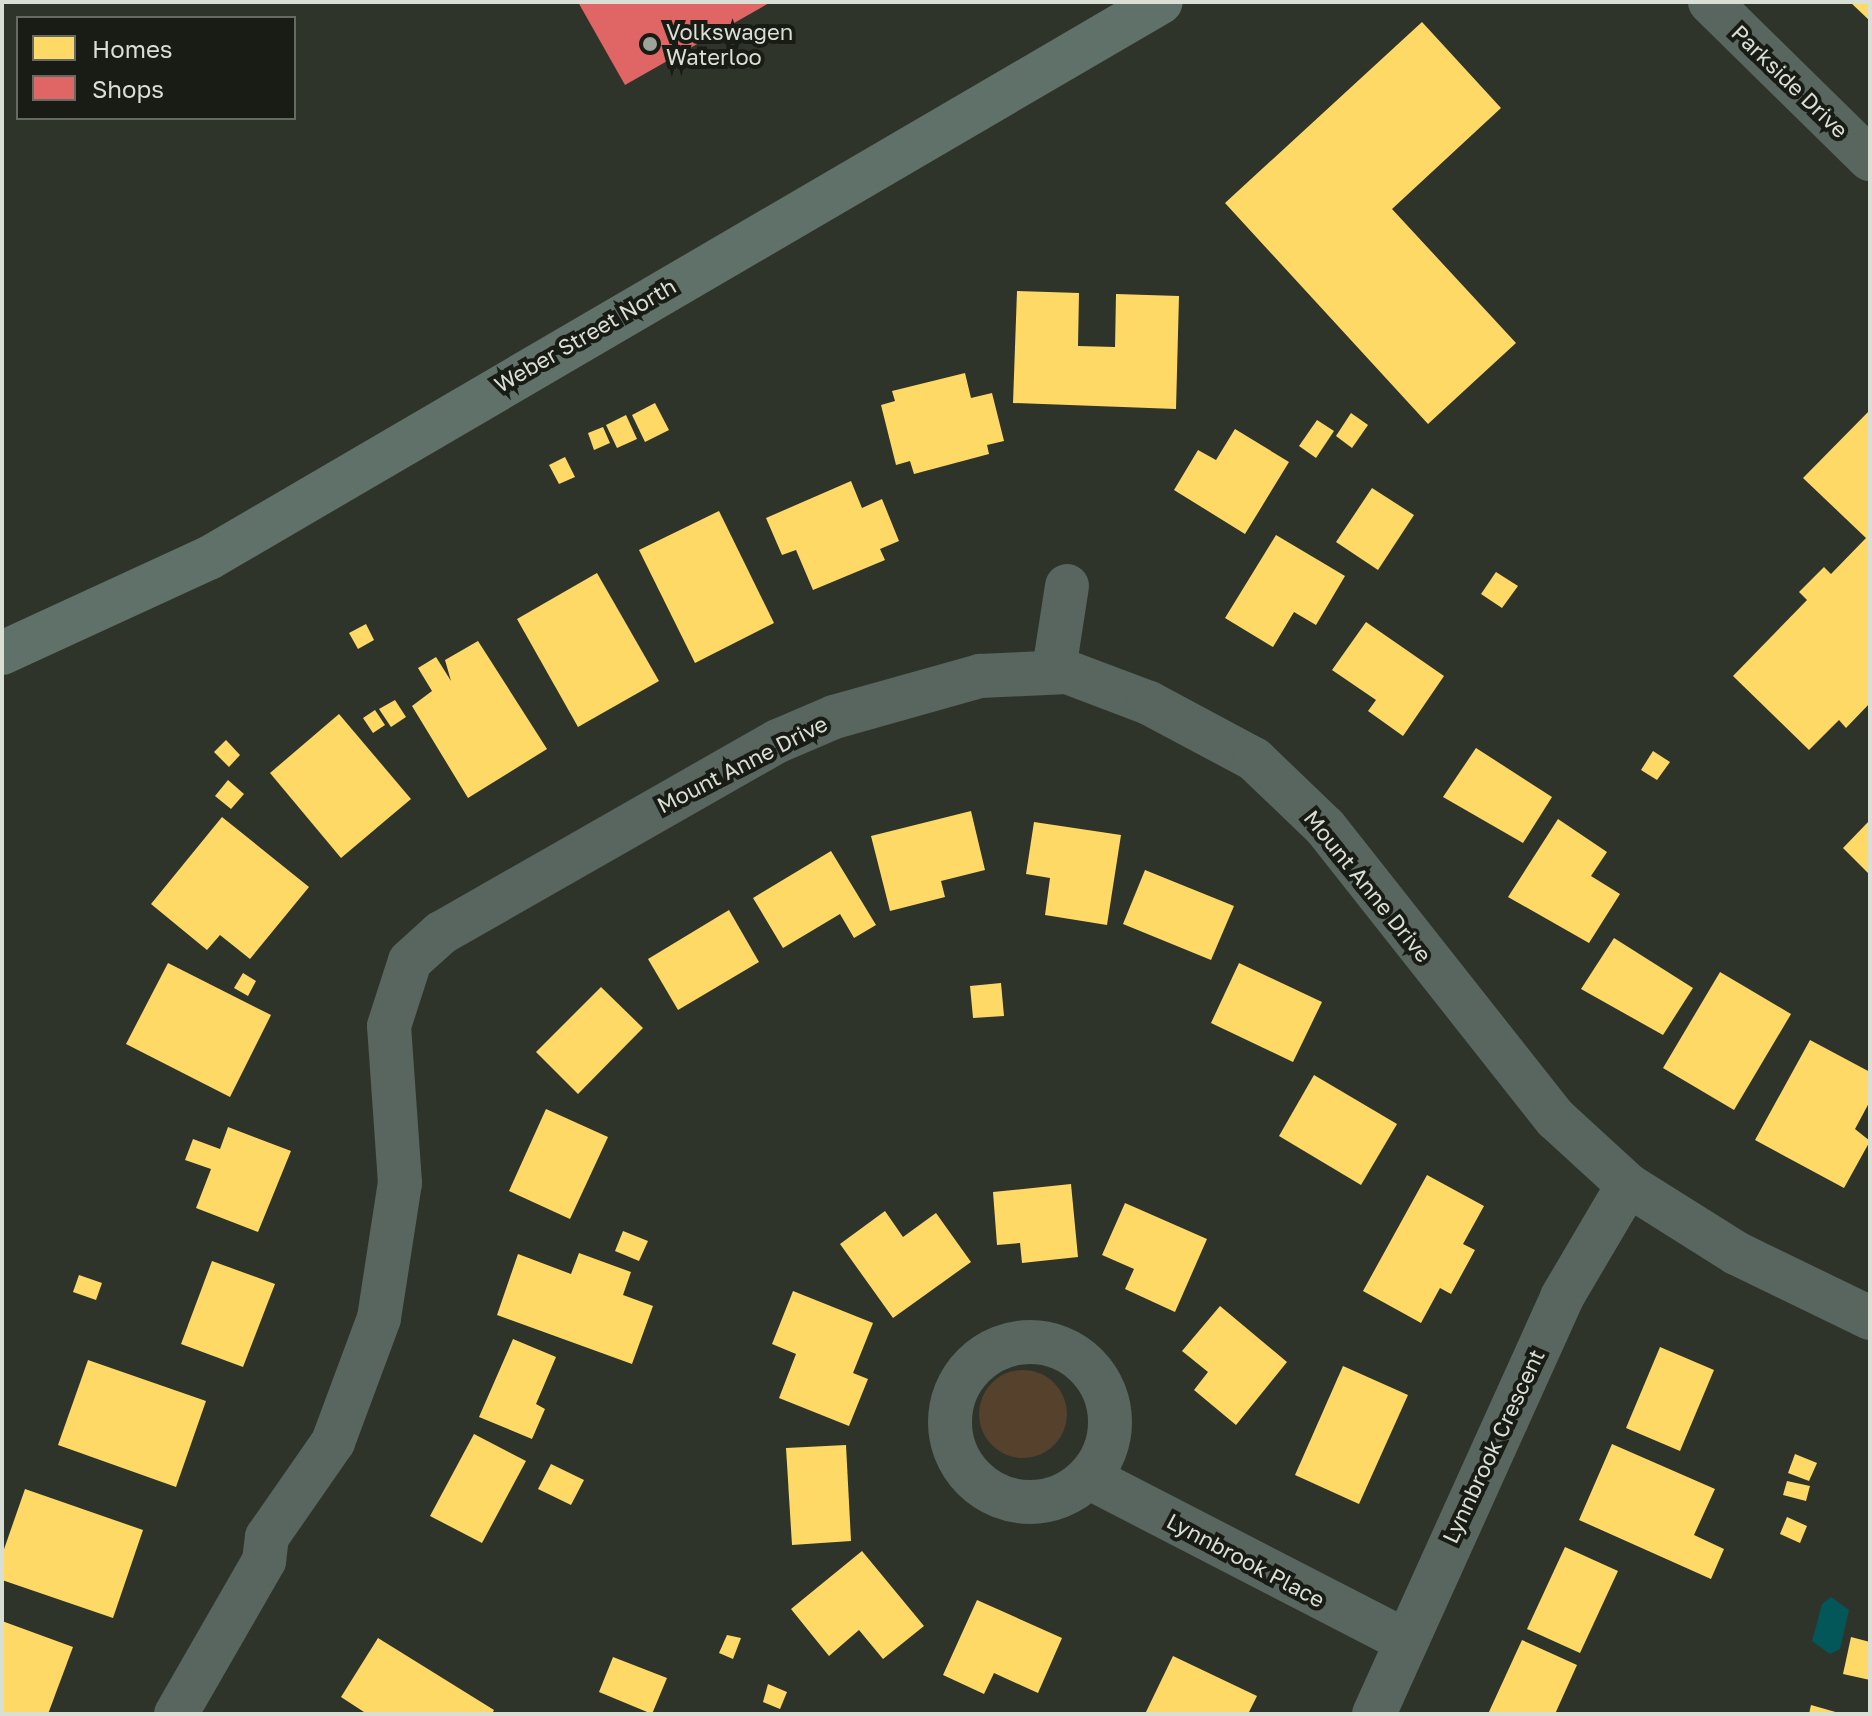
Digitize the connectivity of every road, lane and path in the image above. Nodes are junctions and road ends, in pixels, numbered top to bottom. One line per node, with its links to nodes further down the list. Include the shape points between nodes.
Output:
1 (1161, 2): 5 (main road, Weber Street North, via 209,558)
2 (1710, 2): 3 (street, Parkside Drive)
3 (1870, 159)
4 (1067, 586): 6 (street)
5 (2, 653)
6 (1054, 670): 7 (street, Mount Anne Drive, via 1149,703 1267,770 1325,827 1556,1119); 11 (street, Mount Anne Drive, via 980,676 834,717 778,741 441,933 410,961 389,1026 400,1183 379,1318 333,1442 267,1537 264,1561)
7 (1628, 1185): 8 (street, Mount Anne Drive, via 1736,1253); 10 (street, Lynnbrook Crescent, via 1562,1297)
8 (1870, 1318)
9 (1090, 1478): 10 (street, Lynnbrook Place)
10 (1404, 1640): 12 (street, Lynnbrook Crescent)
11 (176, 1714)
12 (1374, 1714)

